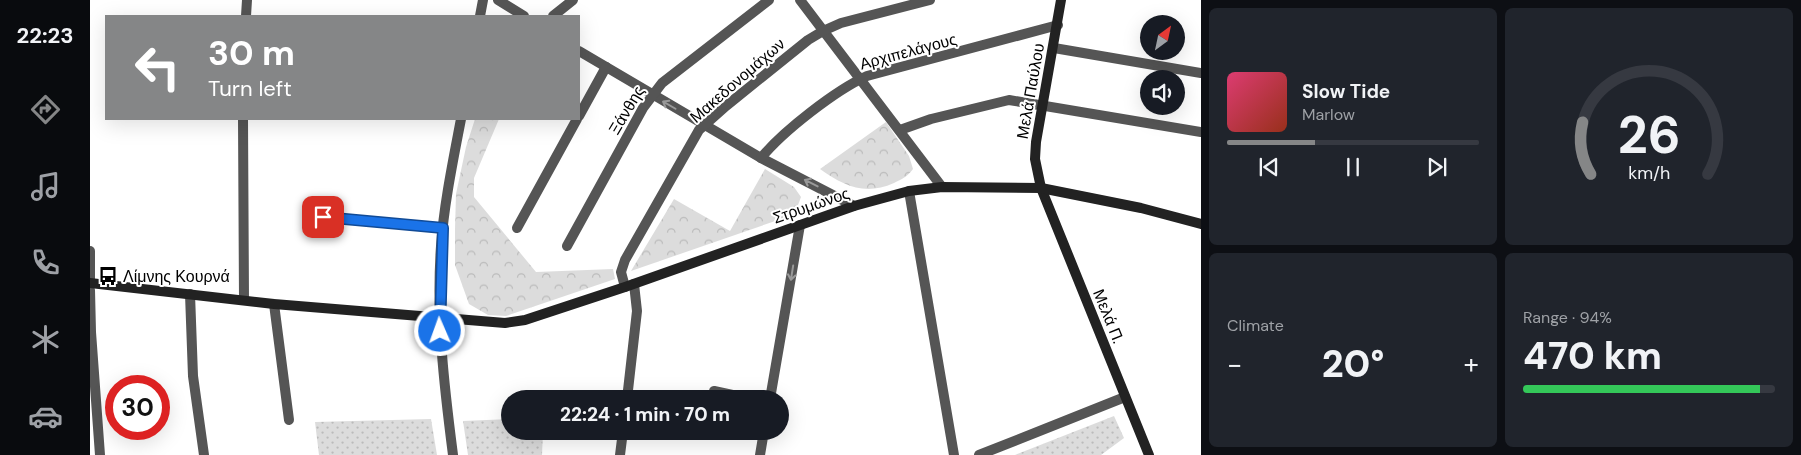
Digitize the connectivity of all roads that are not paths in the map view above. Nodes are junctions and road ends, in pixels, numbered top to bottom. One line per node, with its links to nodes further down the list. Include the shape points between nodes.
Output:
1 (247, 0): 9 (street)
2 (483, 0): 10 (street)
3 (498, 0): 11 (street)
4 (573, 0): 12 (street)
5 (769, 0): 20 (street, Ξάνθης)
6 (800, 0): 14 (street)
7 (930, 0): 14 (street, Μακεδονομάχων, via 841,23)
8 (1060, 0): 13 (street, Μελά Παύλου)
9 (246, 15)
10 (480, 15)
11 (522, 15)
12 (554, 15)
13 (1058, 25): 15 (street, Μελά Παύλου); 19 (street, Αρχιπελάγους)
14 (823, 31): 19 (street); 26 (street, Μακεδονομάχων)
15 (1054, 48): 18 (street); 21 (street, Μελά Παύλου)
16 (580, 52): 17 (street)
17 (606, 67): 20 (street); 22 (street)
18 (1201, 73)
19 (860, 79): 27 (street); 29 (street, Αρχιπελάγους, via 779,138)
20 (651, 95): 26 (street, one-way to 20); 39 (street, Ξάνθης)
21 (1043, 104): 27 (street, via 1004,100); 28 (street); 31 (street, Μελά Παύλου, via 1035,159)
22 (580, 113)
23 (243, 120): 46 (street)
24 (461, 120): 37 (street)
25 (576, 120): 38 (street)
26 (705, 126): 29 (street); 43 (street, Μακεδονομάχων, via 695,137 625,260 621,272)
27 (900, 130): 30 (street)
28 (1201, 132)
29 (761, 158): 33 (street, one-way to 29)
30 (942, 187): 31 (street, Στρυμώνος); 32 (street, Στρυμώνος)
31 (1041, 188): 35 (street, Στρυμώνος); 51 (street, Μελά Π.)
32 (909, 191): 33 (street, Στρυμώνος); 60 (street)
33 (854, 206): 36 (street, Στρυμώνος)
34 (323, 217): 37 (street)
35 (1201, 224)
36 (800, 225): 43 (street, Στρυμώνος); 50 (street, one-way to 50)
37 (443, 228): 48 (street)
38 (517, 228)
39 (567, 246)
40 (90, 251): 41 (street)
41 (90, 279)
42 (90, 283): 45 (street)
43 (629, 285): 48 (street, Στρυμώνος, via 516,322); 49 (street, Μακεδονομάχων, via 637,310)
44 (90, 290): 55 (street)
45 (190, 294): 46 (street); 56 (street, via 193,376)
46 (244, 300): 47 (street)
47 (274, 304): 48 (street); 52 (street)
48 (439, 318): 57 (street)
49 (628, 390)
50 (772, 390)
51 (1125, 397): 61 (street); 62 (street, Μελά Π.)
52 (289, 420)
53 (622, 440): 58 (street)
54 (762, 440): 59 (street)
55 (100, 455)
56 (204, 455)
57 (453, 455)
58 (620, 455)
59 (760, 455)
60 (954, 455)
61 (979, 455)
62 (1149, 455)

